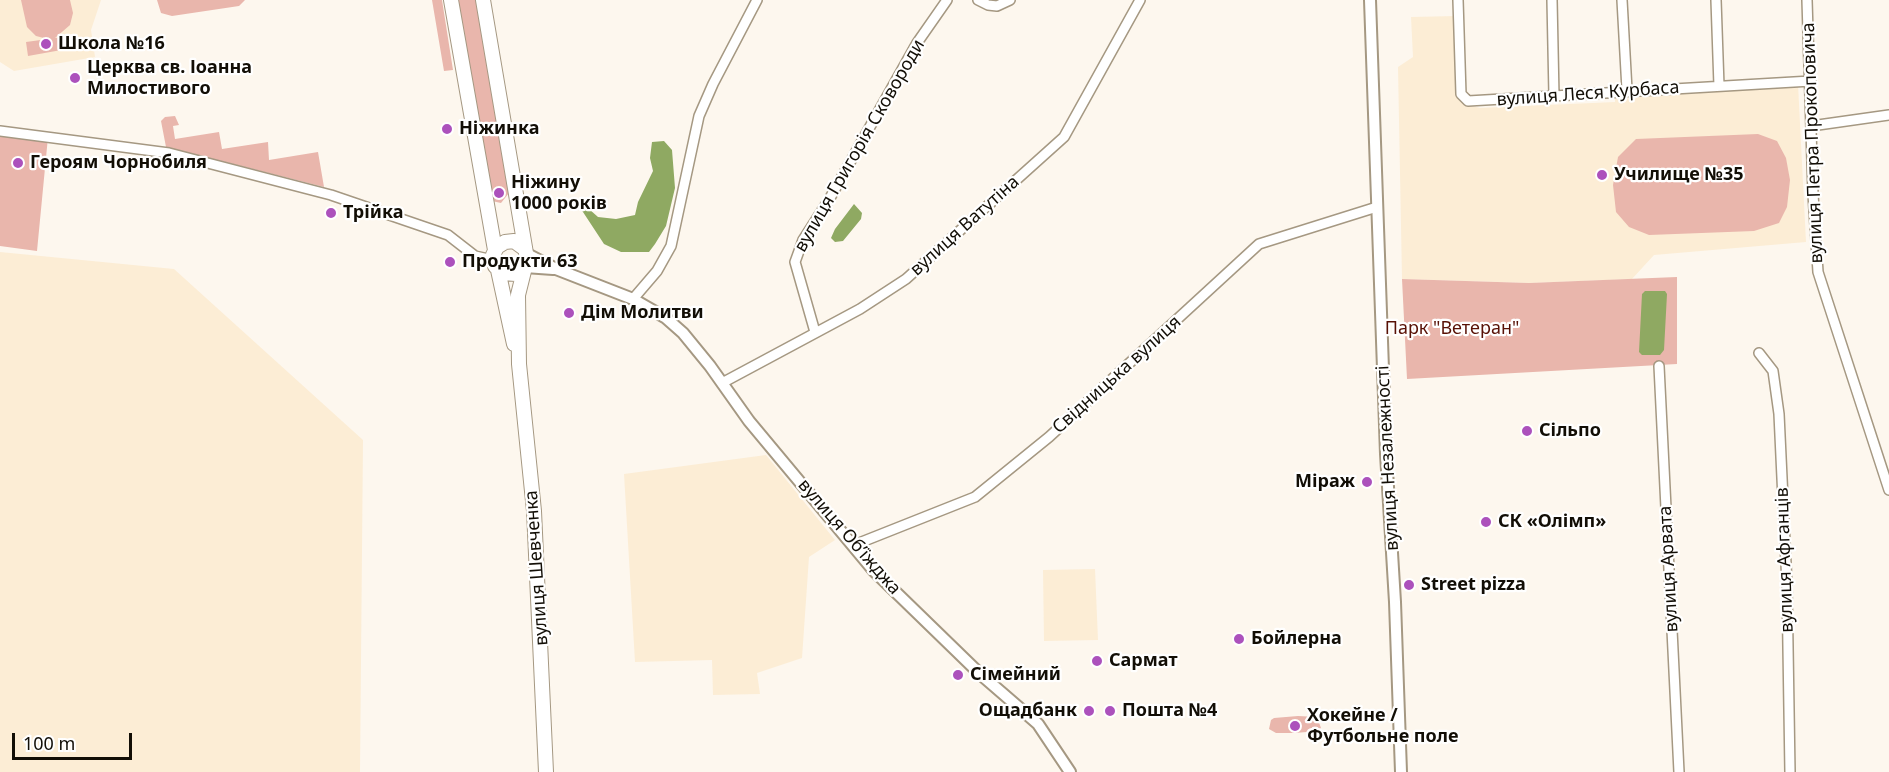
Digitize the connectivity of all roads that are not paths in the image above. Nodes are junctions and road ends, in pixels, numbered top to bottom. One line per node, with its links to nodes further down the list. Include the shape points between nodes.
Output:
1 (451, 0): 22 (main road, вулиця Шевченка)
2 (483, 0): 23 (main road, вулиця Шевченка)
3 (757, 0): 24 (street, via 699,116 671,246 657,271)
4 (947, 0): 25 (street, вулиця Григорія Сковороди, via 917,43 836,189 803,240 795,262)
5 (978, 0): 6 (street, via 997,6)
6 (1010, 0)
7 (1140, 0): 25 (street, вулиця Ватутіна, via 1064,137 906,279)
8 (1370, 0): 21 (street, вулиця Незалежності)
9 (1458, 0): 17 (street, вулиця Леся Курбаса, via 1461,94 1468,100)
10 (1552, 0): 17 (street)
11 (1622, 0): 16 (street)
12 (1716, 0): 15 (street)
13 (1807, 0): 14 (street, вулиця Петра Прокоповича)
14 (1811, 81): 15 (street, вулиця Леся Курбаса); 19 (street, вулиця Петра Прокоповича)
15 (1719, 86): 16 (street, вулиця Леся Курбаса)
16 (1627, 90): 17 (street, вулиця Леся Курбаса)
17 (1554, 96)
18 (1889, 115): 19 (street)
19 (1811, 126): 30 (street, вулиця Петра Прокоповича, via 1818,272)
20 (0, 131): 22 (street, via 169,153 331,195 448,235 471,253)
21 (1377, 207): 31 (street, Свідницька вулиця, via 1258,244 1049,437 975,497); 34 (street, вулиця Незалежності)
22 (495, 258): 23 (main road, via 512,275); 23 (main road, via 501,244 509,241 518,243); 27 (main road, вулиця Шевченка)
23 (525, 259): 24 (street, вулиця Обʼїжджа); 27 (main road, вулиця Шевченка, via 518,295)
24 (633, 299): 29 (street, вулиця Обʼїжджа, via 683,333)
25 (815, 332): 29 (street, вулиця Ватутіна)
26 (1759, 353): 36 (street, вулиця Афганців, via 1773,371 1779,414)
27 (519, 364): 32 (main road, вулиця Шевченка, via 534,511)
28 (1659, 366): 35 (street, вулиця Арвата)
29 (722, 383): 31 (street, вулиця Обʼїжджа)
30 (1889, 490)
31 (854, 546): 33 (street, вулиця Обʼїжджа, via 909,607 1038,724)
32 (546, 772)
33 (1070, 772)
34 (1401, 772)
35 (1679, 772)
36 (1790, 772)

